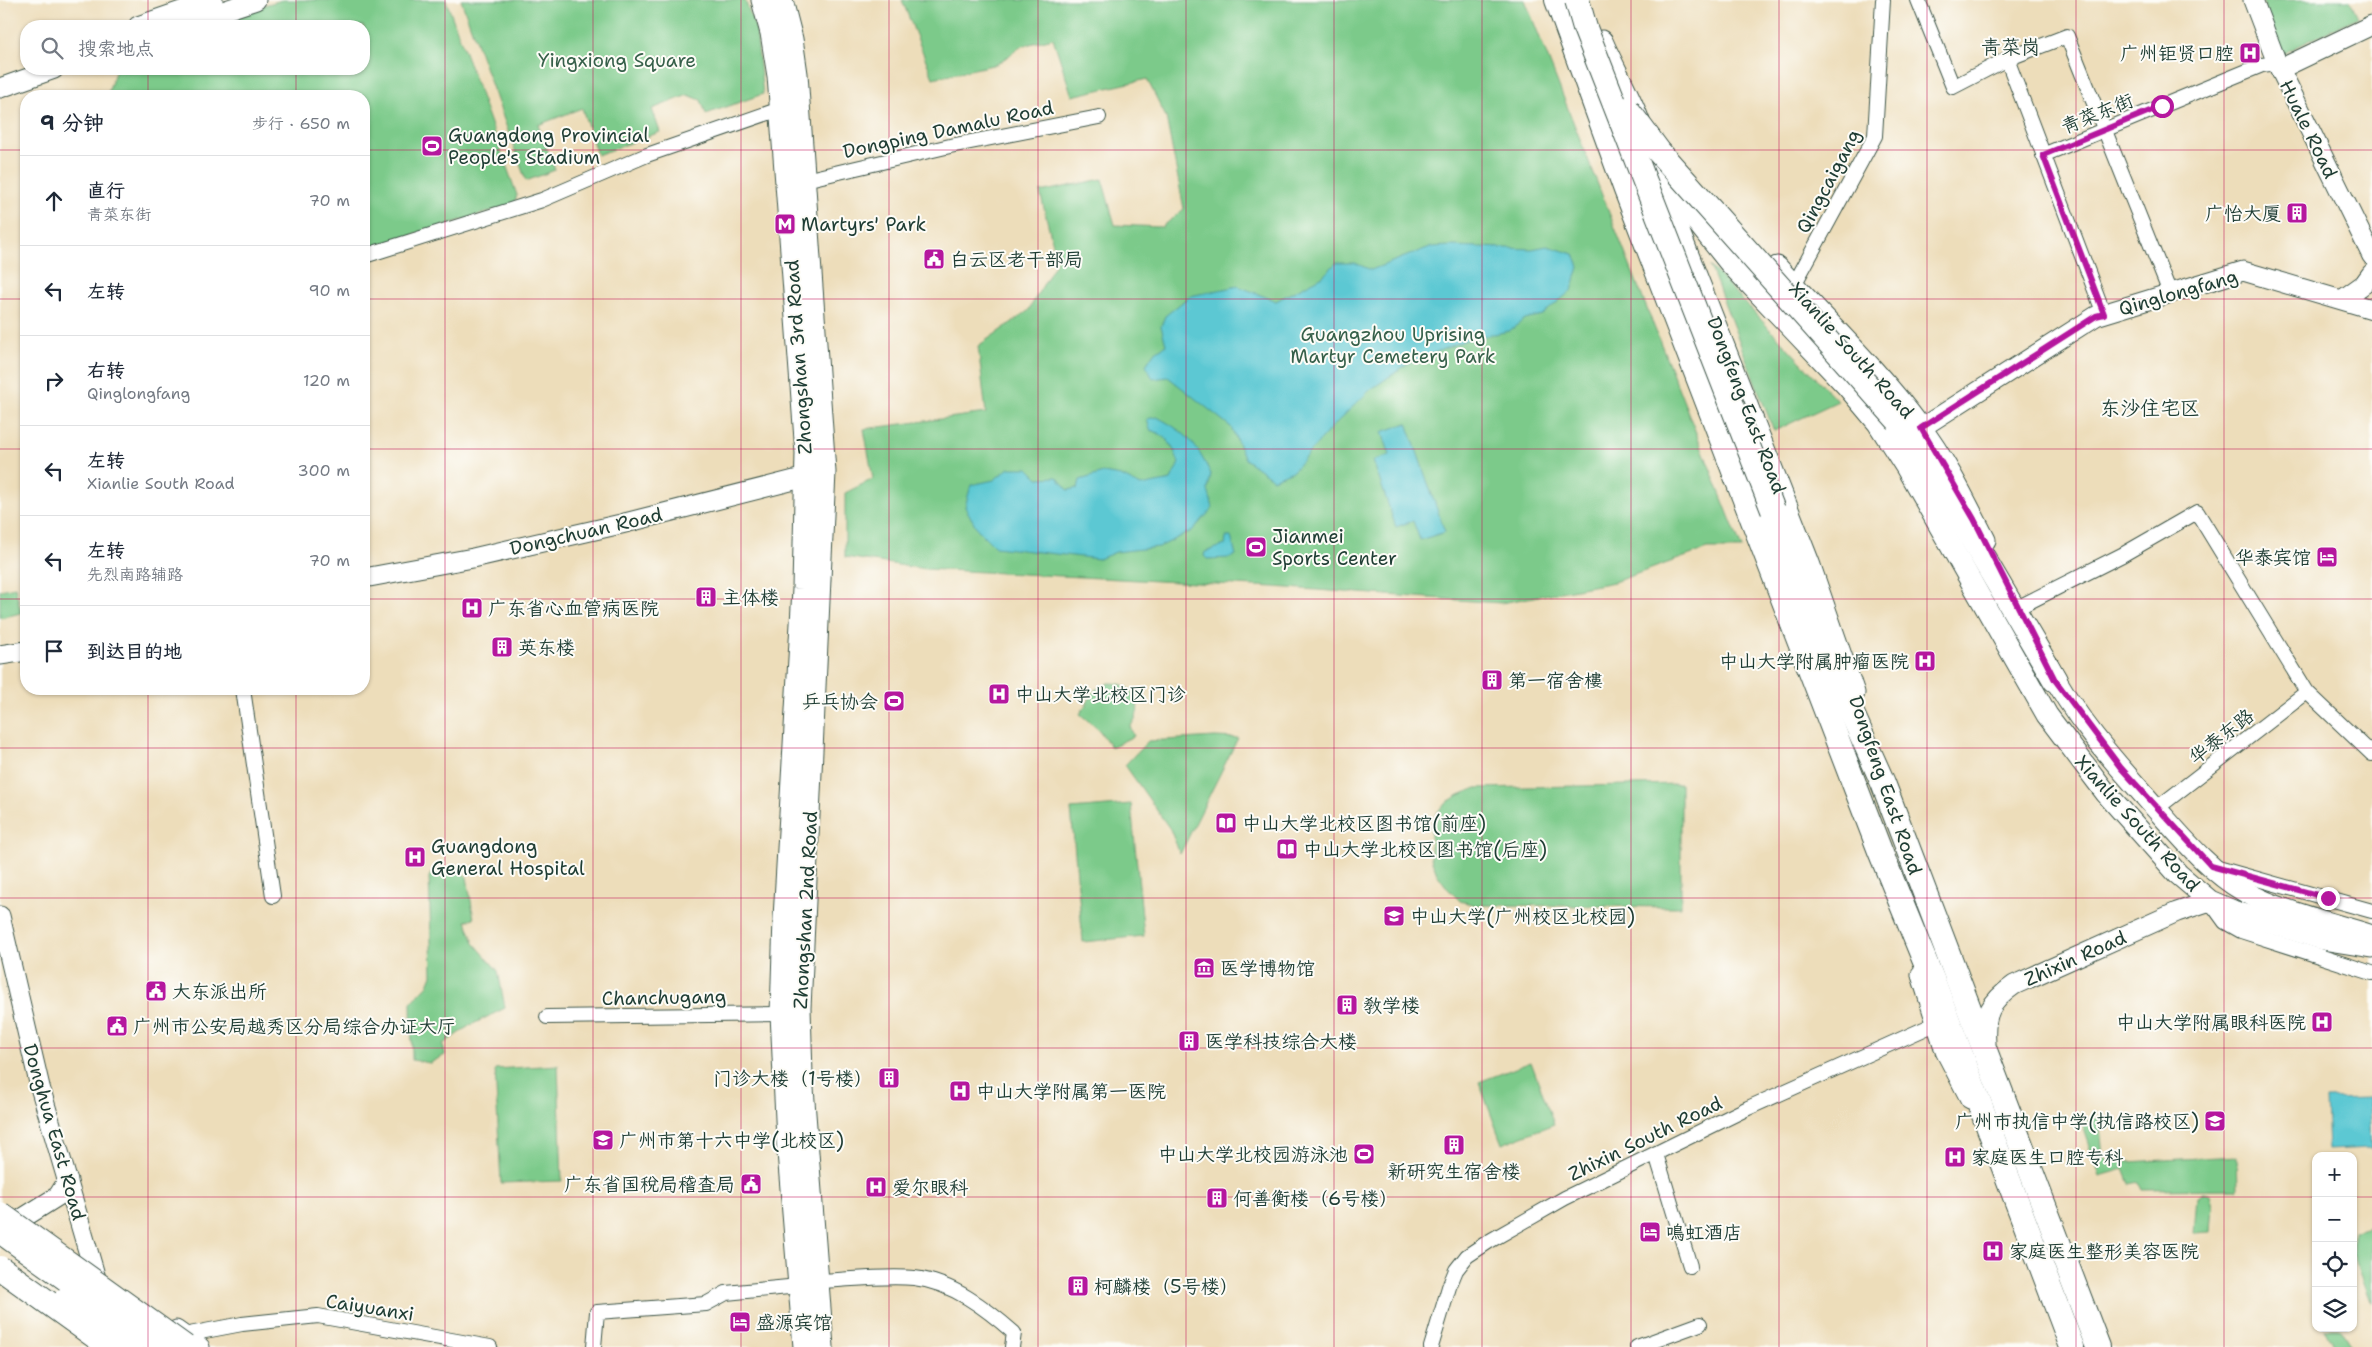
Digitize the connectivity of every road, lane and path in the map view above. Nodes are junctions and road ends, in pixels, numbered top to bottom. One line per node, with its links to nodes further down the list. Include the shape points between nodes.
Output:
1 (213, 0): 12 (street)
2 (256, 0): 13 (street)
3 (762, 0): 24 (main road, Zhongshan 3rd Road, via 774,48)
4 (782, 0): 29 (main road, Zhongshan 3rd Road, via 797,74)
5 (1545, 0): 30 (highway, Dongfeng East Road)
6 (1556, 0): 18 (highway, Dongfeng East Road)
7 (1577, 0): 21 (highway, bridge)
8 (1588, 0): 23 (main road, Dongfeng East Road, via 1610,61)
9 (1883, 0): 36 (street, Qingcaigang, via 1875,136)
10 (1918, 0): 15 (street, via 1953,87)
11 (2253, 0): 16 (street, Huale Road)
12 (155, 20)
13 (196, 20)
14 (2372, 25): 16 (street)
15 (2007, 59): 26 (street, via 2068,36); 27 (street)
16 (2278, 66): 26 (street, 青菜东街, via 2262,65); 33 (street, Huale Road)
17 (20, 67): 19 (street)
18 (1580, 67): 28 (main road, Xianlie South Road); 30 (highway, Dongfeng East Road)
19 (0, 74)
20 (37, 75): 22 (street)
21 (1606, 79): 48 (highway, bridge, via 1659,152 1898,420 1924,457); 52 (highway, bridge, via 1842,690)
22 (0, 88)
23 (1632, 103): 28 (main road, Dongfeng East Road); 31 (main road, Xianlie South Road, via 1678,160)
24 (780, 109): 32 (street, via 648,155 542,200); 42 (main road, Zhongshan 3rd Road)
25 (1099, 117): 29 (street, Dongping Damalu Road, via 950,146)
26 (2105, 130): 27 (street, 青菜东街); 37 (street)
27 (2043, 155): 40 (street)
28 (1656, 172): 34 (main road, Xianlie South Road); 52 (main road, Dongfeng East Road, via 1808,563)
29 (805, 180): 42 (main road, Zhongshan 3rd Road)
30 (1626, 190): 56 (highway, Dongfeng East Road)
31 (1760, 249): 34 (main road, via 1751,248 1739,258); 36 (main road, Xianlie South Road)
32 (370, 254)
33 (2372, 256)
34 (1739, 272): 45 (main road, Xianlie South Road, via 1878,423)
35 (2372, 273): 38 (street, via 2364,284)
36 (1794, 286): 41 (main road, Xianlie South Road, via 1872,368)
37 (2170, 294): 38 (street, Qinglongfang, via 2243,271); 40 (street, Qinglongfang)
38 (2343, 299): 39 (street, Qinglongfang)
39 (2372, 309)
40 (2104, 314): 41 (street, Qinglongfang, via 2096,316)
41 (1921, 428): 44 (main road, Xianlie South Road, via 1952,478)
42 (816, 474): 43 (street, Dongchuan Road, via 612,526 473,558); 62 (main road, Zhongshan 2nd Road, via 803,589)
43 (370, 577)
44 (2019, 607): 48 (main road, Xianlie South Road); 49 (street, via 2197,512)
45 (1998, 632): 57 (main road, Xianlie South Road, via 2047,714 2088,770 2178,874); 61 (main road, Xianlie South Road, via 2086,748 2153,824 2212,883 2254,908)
46 (20, 652): 47 (street)
47 (0, 656)
48 (2055, 680): 53 (main road, Xianlie South Road, via 2105,749)
49 (2307, 692): 51 (street); 53 (street, 华泰东路)
50 (244, 695): 55 (street)
51 (2372, 754)
52 (1883, 783): 67 (highway, Dongfeng East Road)
53 (2156, 808): 54 (main road, Xianlie South Road)
54 (2211, 866): 58 (street); 60 (main road, Xianlie South Road, via 2246,892)
55 (272, 896)
56 (1900, 896): 66 (street); 68 (highway, Dongfeng East Road)
57 (2210, 901): 60 (main road, Xianlie South Road, via 2268,924); 63 (street, via 2225,922 2241,931); 67 (street, Zhixin Road, via 2177,912 2014,985 1995,1001 1986,1016)
58 (2372, 910)
59 (0, 916): 70 (street, Donghua East Road, via 40,1087)
60 (2329, 932): 61 (main road, Xianlie South Road)
61 (2370, 943)
62 (791, 965): 64 (main road, Zhongshan 2nd Road); 79 (main road, Zhongshan 2nd Road, via 800,1042)
63 (2372, 973)
64 (781, 1014): 65 (street, Chanchugang); 79 (main road, Zhongshan 2nd Road, via 787,1130)
65 (547, 1017)
66 (1935, 1024): 68 (street, via 1953,1070); 69 (street, Zhixin South Road, via 1748,1108)
67 (1986, 1054): 98 (highway, Dongfeng East Road)
68 (1990, 1130): 97 (highway, Dongfeng East Road)
69 (1656, 1154): 75 (street); 95 (street, Zhixin South Road, via 1565,1198 1467,1256 1449,1286)
70 (68, 1180): 72 (street, via 58,1196); 77 (street, Donghua East Road)
71 (0, 1201): 72 (street)
72 (6, 1221): 77 (street); 80 (street); 83 (highway, bridge); 88 (main road, bridge)
73 (0, 1250): 86 (main road, bridge)
74 (0, 1258): 85 (street)
75 (1690, 1266)
76 (0, 1268): 85 (highway, bridge)
77 (96, 1272): 80 (street, Donghua East Road); 81 (street)
78 (0, 1277): 85 (street)
79 (808, 1283): 91 (street, via 726,1294 706,1304 597,1312); 92 (main road, Zhongshan 2nd Road); 93 (main road, Zhongshan 2nd Road); 94 (street, via 914,1278 941,1285 989,1310 1014,1333)
80 (101, 1296): 81 (street); 85 (street, Donghua East Road)
81 (141, 1305): 83 (street)
82 (1700, 1324): 96 (street)
83 (180, 1336): 84 (street, Caiyuanxi, via 242,1324 318,1316); 87 (street, via 158,1334); 89 (street)
84 (421, 1341): 90 (street, Caiyuanxi)
85 (107, 1345)
86 (133, 1347)
87 (149, 1347)
88 (159, 1347)
89 (200, 1347)
90 (490, 1347)
91 (594, 1347)
92 (804, 1347)
93 (823, 1347)
94 (1012, 1347)
95 (1431, 1347)
96 (1637, 1347)
97 (2072, 1347)
98 (2098, 1347)

